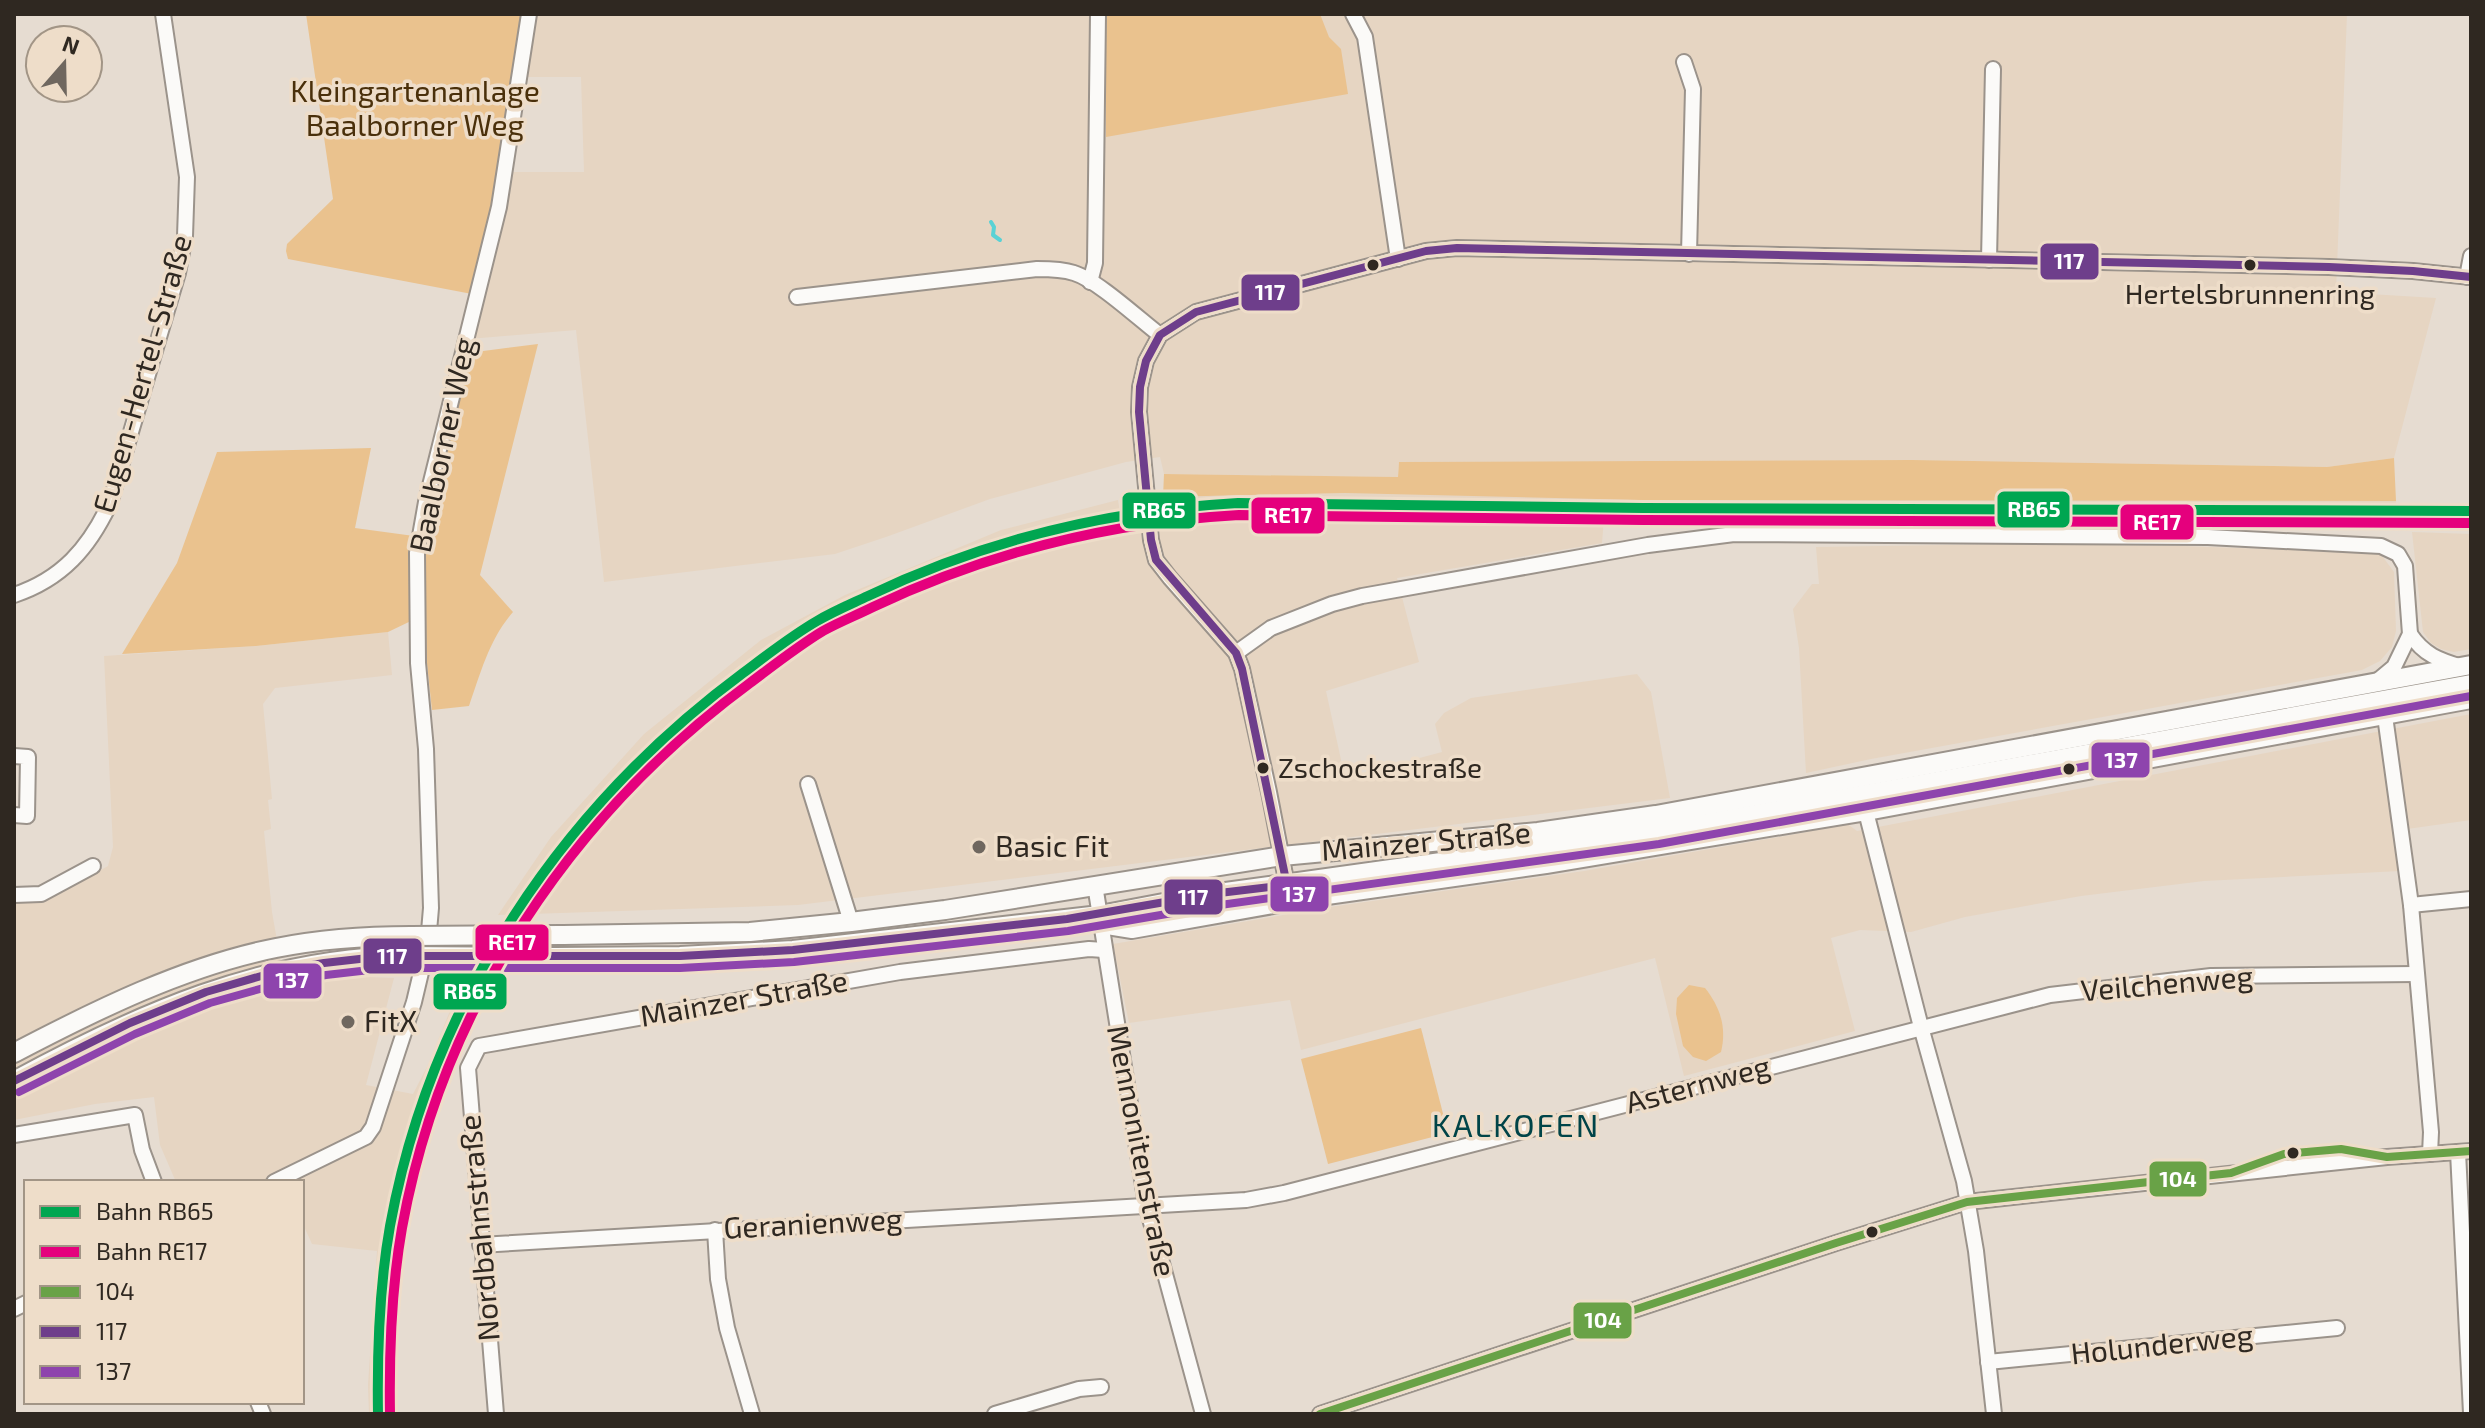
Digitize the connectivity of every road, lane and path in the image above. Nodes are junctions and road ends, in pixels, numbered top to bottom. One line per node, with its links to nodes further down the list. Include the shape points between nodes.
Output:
1 (163, 14): 15 (street, Eugen-Hertel-Straße, via 187,177 178,273 99,527 84,550 57,574)
2 (529, 14): 46 (street, Baalborner Weg, via 499,207 417,553 428,943 373,1127 366,1137)
3 (1098, 14): 12 (street, via 1095,263)
4 (1353, 14): 9 (street, via 1365,37)
5 (1684, 62): 7 (street, via 1693,89)
6 (1993, 69): 10 (street)
7 (1689, 254): 9 (street, via 1457,248); 10 (street)
8 (2471, 256): 11 (street)
9 (1398, 259): 14 (street, via 1196,312)
10 (1989, 260): 11 (street, via 2329,267)
11 (2469, 277)
12 (1090, 282): 13 (street, via 1065,271 1037,269); 14 (street)
13 (797, 297)
14 (1160, 335): 17 (street, via 1140,387 1151,540 1156,560)
15 (14, 595)
16 (2410, 634): 17 (street, via 2406,573 2398,554 2381,546 2208,537 1734,534 1362,596 1271,628); 18 (street, via 2434,658); 19 (street, via 2394,667)
17 (1236, 653): 27 (street)
18 (2467, 666): 19 (main road, Mainzer Straße)
19 (2376, 683): 27 (main road, Mainzer Straße, via 1656,815 1512,835)
20 (2471, 684): 25 (main road, Mainzer Straße)
21 (2471, 701): 22 (street, Mainzer Straße)
22 (2385, 716): 25 (street, Mainzer Straße); 33 (street)
23 (14, 756): 26 (street, via 28,757 27,816)
24 (808, 784): 35 (street, Mainzer Straße)
25 (1864, 804): 30 (main road, Mainzer Straße); 34 (street, Mainzer Straße, via 1546,866 1132,931); 38 (street)
26 (14, 815)
27 (1282, 856): 29 (main road, Mainzer Straße); 30 (street)
28 (93, 866): 31 (street, via 41,894)
29 (1095, 885): 34 (street, Mennonitenstraße); 35 (main road, Mainzer Straße)
30 (1287, 885): 34 (main road, Mainzer Straße, via 1211,894)
31 (14, 895)
32 (2471, 899): 33 (street)
33 (2411, 905): 37 (street)
34 (1101, 920): 36 (street, Mennonitenstraße); 41 (main road, Mainzer Straße, bridge, via 793,950 680,956 404,956 296,968 225,985 130,1023)
35 (851, 922): 40 (main road, Mainzer Straße, bridge, via 750,932 324,940 206,967)
36 (1104, 950): 39 (street, Mainzer Straße, via 886,975); 48 (street, Mennonitenstraße)
37 (2416, 974): 38 (street, Veilchenweg, via 2211,976 2130,984 2050,995); 44 (street)
38 (1921, 1027): 47 (street); 48 (street, Asternweg, via 1284,1193)
39 (479, 1046): 50 (street, Nordbahnstraße, via 468,1068)
40 (14, 1053)
41 (14, 1081)
42 (14, 1135): 45 (street, via 135,1115)
43 (2464, 1152): 44 (street); 51 (street)
44 (2430, 1154): 47 (street)
45 (153, 1180)
46 (278, 1180)
47 (1967, 1202): 53 (street); 60 (street)
48 (1146, 1204): 49 (street, Geranienweg); 59 (street, Mennonitenstraße)
49 (715, 1230): 50 (street, Geranienweg); 57 (street, via 727,1328)
50 (480, 1245): 56 (street, Nordbahnstraße)
51 (2468, 1257): 55 (street)
52 (2337, 1328): 53 (street, Holunderweg)
53 (1988, 1362): 61 (street)
54 (1101, 1387): 58 (street)
55 (2471, 1413)
56 (496, 1414)
57 (752, 1414)
58 (995, 1414)
59 (1203, 1414)
60 (1320, 1414)
61 (1994, 1414)

